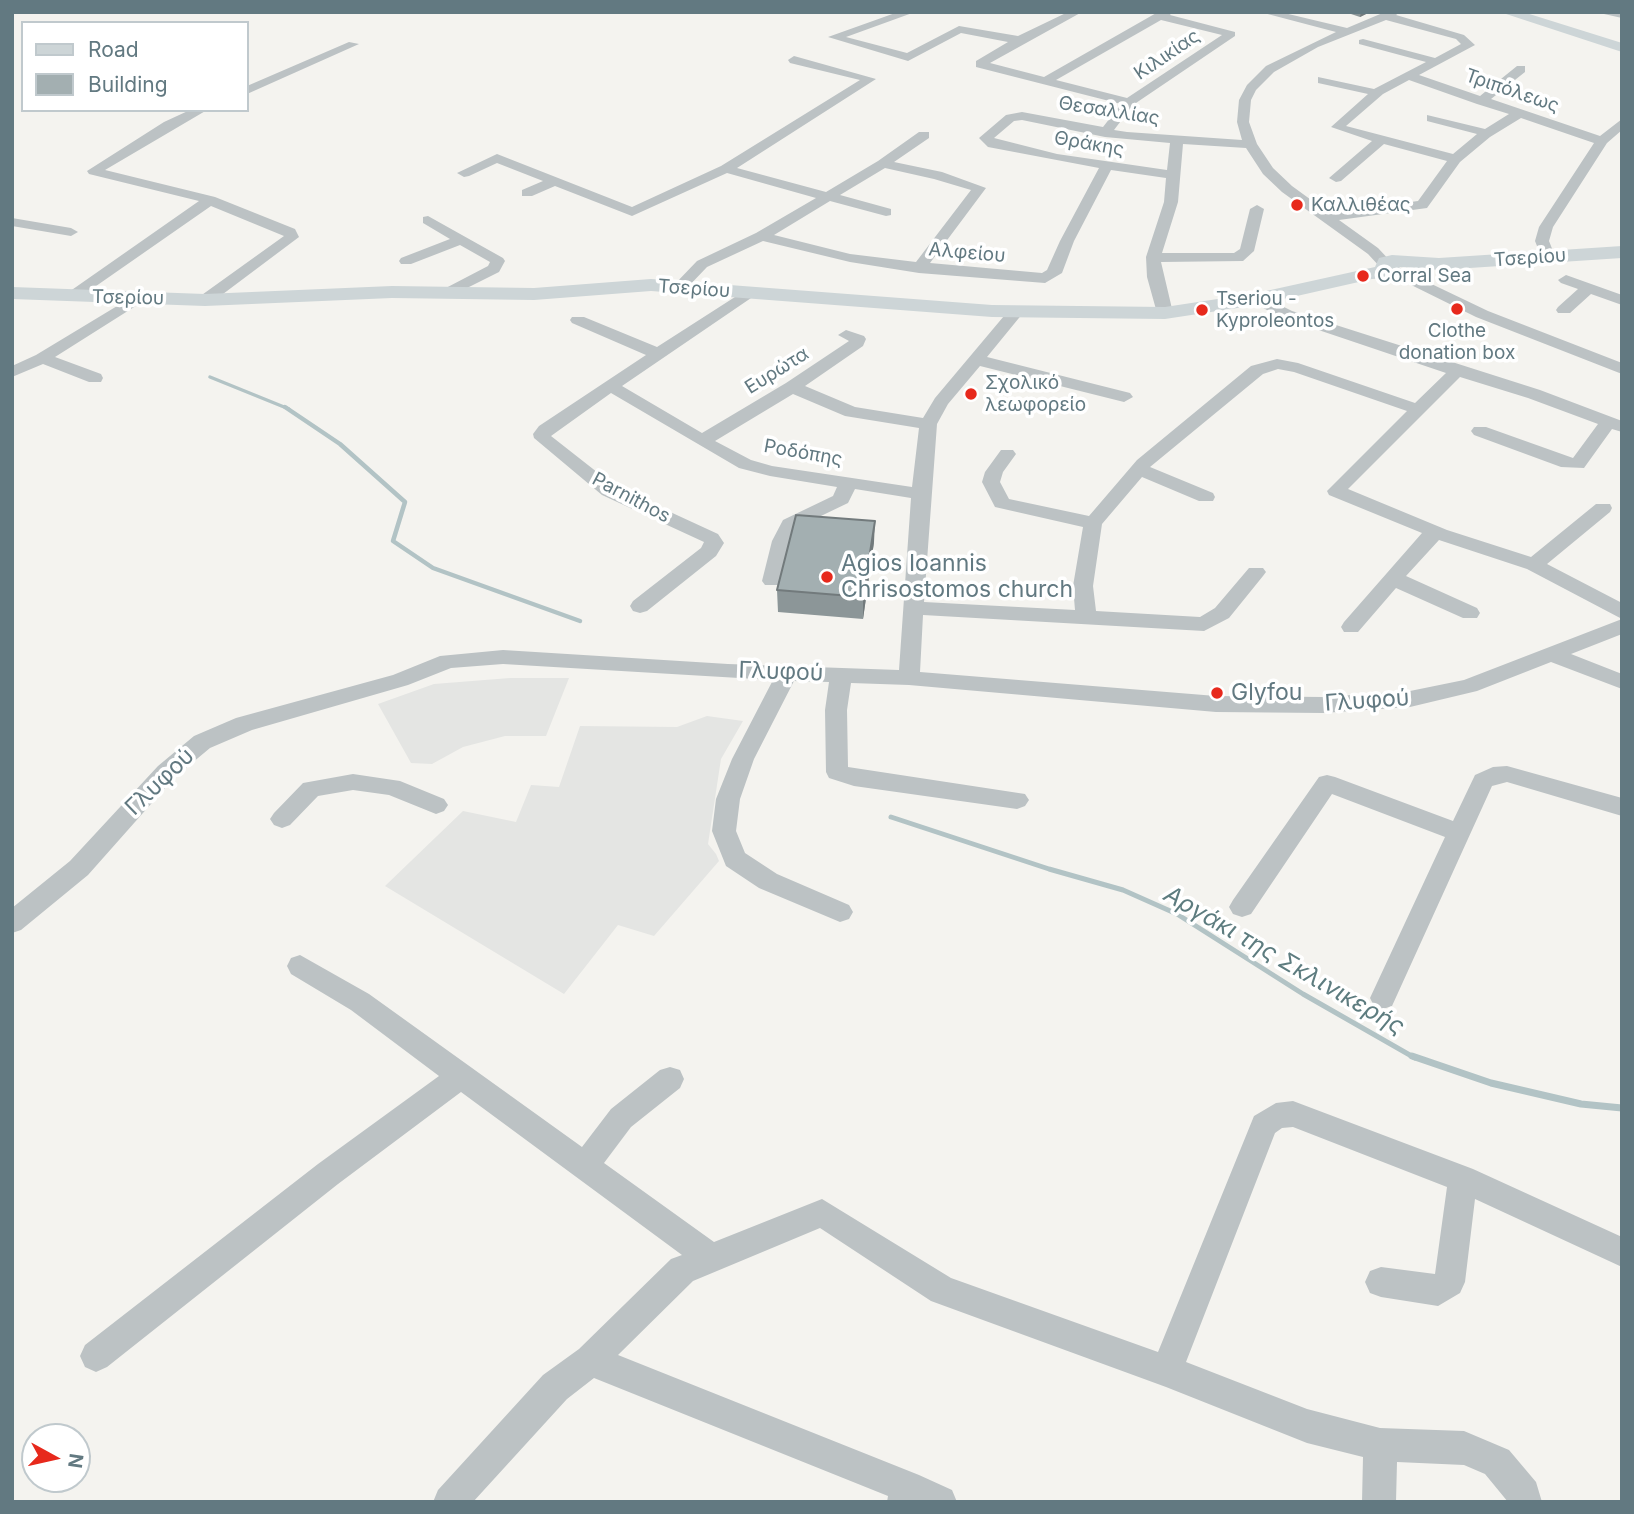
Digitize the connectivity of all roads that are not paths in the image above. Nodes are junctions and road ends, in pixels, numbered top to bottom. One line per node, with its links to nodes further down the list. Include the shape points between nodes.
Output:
1 (910, 12): 8 (street, via 834,37 908,57 959,29)
2 (1077, 12): 8 (street)
3 (1268, 13): 7 (street)
4 (1513, 13): 11 (main road)
5 (1164, 14): 16 (street); 21 (street, Κιλικίας, via 1231,34)
6 (1390, 14): 7 (street); 13 (street, via 1466,41 1467,48)
7 (1347, 31): 32 (street, via 1291,56 1251,88 1243,122)
8 (1019, 40): 16 (street, via 980,64)
9 (1363, 42): 13 (street)
10 (353, 44): 18 (street)
11 (1622, 48)
12 (794, 60): 37 (street, via 870,79)
13 (1438, 62): 15 (street)
14 (1521, 69): 20 (street)
15 (1409, 76): 19 (street); 20 (street, Τριπόλεως)
16 (1045, 80): 21 (street)
17 (1322, 80): 19 (street)
18 (248, 90)
19 (1377, 93): 29 (street, via 1337,127)
20 (1481, 101): 23 (street, Τριπόλεως)
21 (1129, 102): 26 (street, Κιλικίας)
22 (197, 112): 44 (street, via 94,171)
23 (1518, 114): 27 (street); 31 (street, Τριπόλεως)
24 (1431, 118): 27 (street)
25 (1622, 123): 31 (street)
26 (1105, 133): 30 (street, Θεσαλλίας); 33 (street, Θεσαλλίας, via 1017,116 987,136)
27 (1486, 133): 34 (street)
28 (924, 135): 35 (street)
29 (1381, 139): 34 (street); 40 (street)
30 (1177, 140): 32 (street, Θεσαλλίας); 39 (street)
31 (1602, 141): 54 (street, via 1546,227 1542,241)
32 (1250, 144): 47 (street, via 1266,169 1287,189)
33 (999, 146): 36 (street, Θράκης)
34 (1454, 159): 47 (street, via 1422,205)
35 (883, 164): 43 (street); 57 (street, via 979,188)
36 (1105, 167): 39 (street, Θράκης); 57 (street, Αλφείου, via 1051,276)
37 (726, 169): 41 (street, via 632,212); 43 (street)
38 (464, 173): 41 (street, via 496,158)
39 (1174, 175): 55 (street, via 1171,202)
40 (1336, 178)
41 (555, 181): 42 (street)
42 (527, 193)
43 (828, 197): 46 (street); 51 (street)
44 (210, 200): 65 (street); 68 (street, via 290,232 292,237)
45 (1257, 209): 55 (street, via 1247,251 1238,258)
46 (886, 212)
47 (1328, 217): 58 (street)
48 (428, 220): 52 (street)
49 (12, 222): 50 (street)
50 (71, 232)
51 (761, 236): 57 (street, Αλφείου, via 850,258); 60 (street, via 702,264)
52 (460, 240): 56 (street); 63 (street, via 498,265)
53 (1622, 252): 54 (main road, Τσερίου)
54 (1548, 256): 58 (main road, Τσερίου)
55 (1153, 257): 72 (street)
56 (406, 261)
57 (919, 268)
58 (1395, 268): 67 (main road, Τσερίου); 78 (street, via 1482,314)
59 (1566, 280): 61 (street)
60 (681, 286): 63 (main road, Τσερίου, via 534,294); 64 (main road, Τσερίου)
61 (1588, 288): 69 (street); 70 (street)
62 (12, 293): 65 (main road, Τσερίου)
63 (447, 293): 68 (main road, Τσερίου)
64 (748, 293): 71 (main road, Τσερίου); 75 (street, Parnithos)
65 (71, 297): 66 (main road, Τσερίου)
66 (137, 299): 68 (main road, Τσερίου); 76 (street)
67 (1257, 299): 72 (main road, Τσερίου); 79 (street, via 1286,314)
68 (205, 300)
69 (1622, 300)
70 (1564, 310)
71 (1015, 313): 72 (main road, Τσερίου); 77 (street)
72 (1165, 313)
73 (578, 320): 75 (street)
74 (846, 335): 83 (street, Ευρώτα, via 858,340 857,344)
75 (659, 354): 82 (street, Parnithos)
76 (42, 358): 80 (street); 81 (street)
77 (977, 360): 84 (street); 86 (street)
78 (1622, 369)
79 (1457, 371): 85 (street); 87 (street)
80 (12, 372)
81 (95, 378)
82 (612, 387): 89 (street, Ροδόπης); 102 (street, Parnithos, via 545,430 543,438 609,491 711,537 714,543 709,552)
83 (792, 387): 86 (street, via 851,412); 89 (street, Ευρώτα)
84 (1124, 397)
85 (1417, 409): 91 (street, via 1277,364 1257,370); 97 (street, via 1336,491)
86 (928, 424): 93 (street)
87 (1615, 424): 88 (street, via 1578,464)
88 (1480, 432)
89 (704, 440): 92 (street, Ροδόπης, via 726,455 770,471)
90 (1007, 454): 96 (street, via 991,482 1002,503)
91 (1139, 469): 94 (street); 96 (street)
92 (848, 483): 93 (street, Ροδόπης); 101 (street, via 841,499 790,524)
93 (922, 494): 103 (street)
94 (1206, 497)
95 (1603, 508): 98 (street)
96 (1093, 523): 106 (street, via 1083,586)
97 (1440, 534): 98 (street); 100 (street, via 1429,537)
98 (1534, 565): 104 (street)
99 (1256, 572): 106 (street, via 1222,613 1204,624)
100 (1392, 578): 105 (street); 107 (street)
101 (772, 581)
102 (640, 606)
103 (912, 608): 106 (street); 112 (street)
104 (1622, 612)
105 (1470, 613)
106 (1086, 618)
107 (1351, 626)
108 (1622, 626): 109 (street, Γλυφού)
109 (1551, 654): 112 (street, Γλυφού, via 1469,686 1410,699 1323,705 1216,704); 113 (street)
110 (788, 672): 111 (street, Γλυφού); 120 (street, via 743,759 727,799 724,831 734,859 768,881); 121 (street, Γλυφού, via 503,657 448,661 400,680 244,724 202,742 175,764 79,868)
111 (841, 674): 112 (street, Γλυφού); 114 (street, via 836,710 837,772)
112 (909, 678)
113 (1622, 682)
114 (1017, 800)
115 (436, 805): 117 (street, via 392,787 353,782 311,789)
116 (1622, 807): 118 (street, via 1507,774 1493,775 1483,781)
117 (282, 819)
118 (1460, 833): 119 (street, via 1327,782); 123 (street)
119 (1242, 907)
120 (841, 912)
121 (12, 923)
122 (300, 966): 124 (street, via 360,1002)
123 (1384, 998)
124 (459, 1077): 126 (street); 131 (street)
125 (670, 1079): 126 (street, via 621,1118)
126 (585, 1166): 129 (street)
127 (1463, 1179): 128 (street); 130 (street, via 1449,1282 1438,1291); 133 (street, via 1293,1114 1276,1116 1264,1125)
128 (1622, 1252)
129 (711, 1258): 132 (street, via 682,1270); 133 (street, via 822,1213 942,1290)
130 (1381, 1282)
131 (96, 1356)
132 (590, 1360): 135 (street); 136 (street, via 555,1387)
133 (1166, 1371): 134 (street, via 1307,1426)
134 (1380, 1445): 138 (street); 139 (street, via 1464,1448 1497,1462 1524,1494)
135 (905, 1495): 137 (street)
136 (450, 1502)
137 (940, 1502)
138 (1378, 1502)
139 (1525, 1502)

